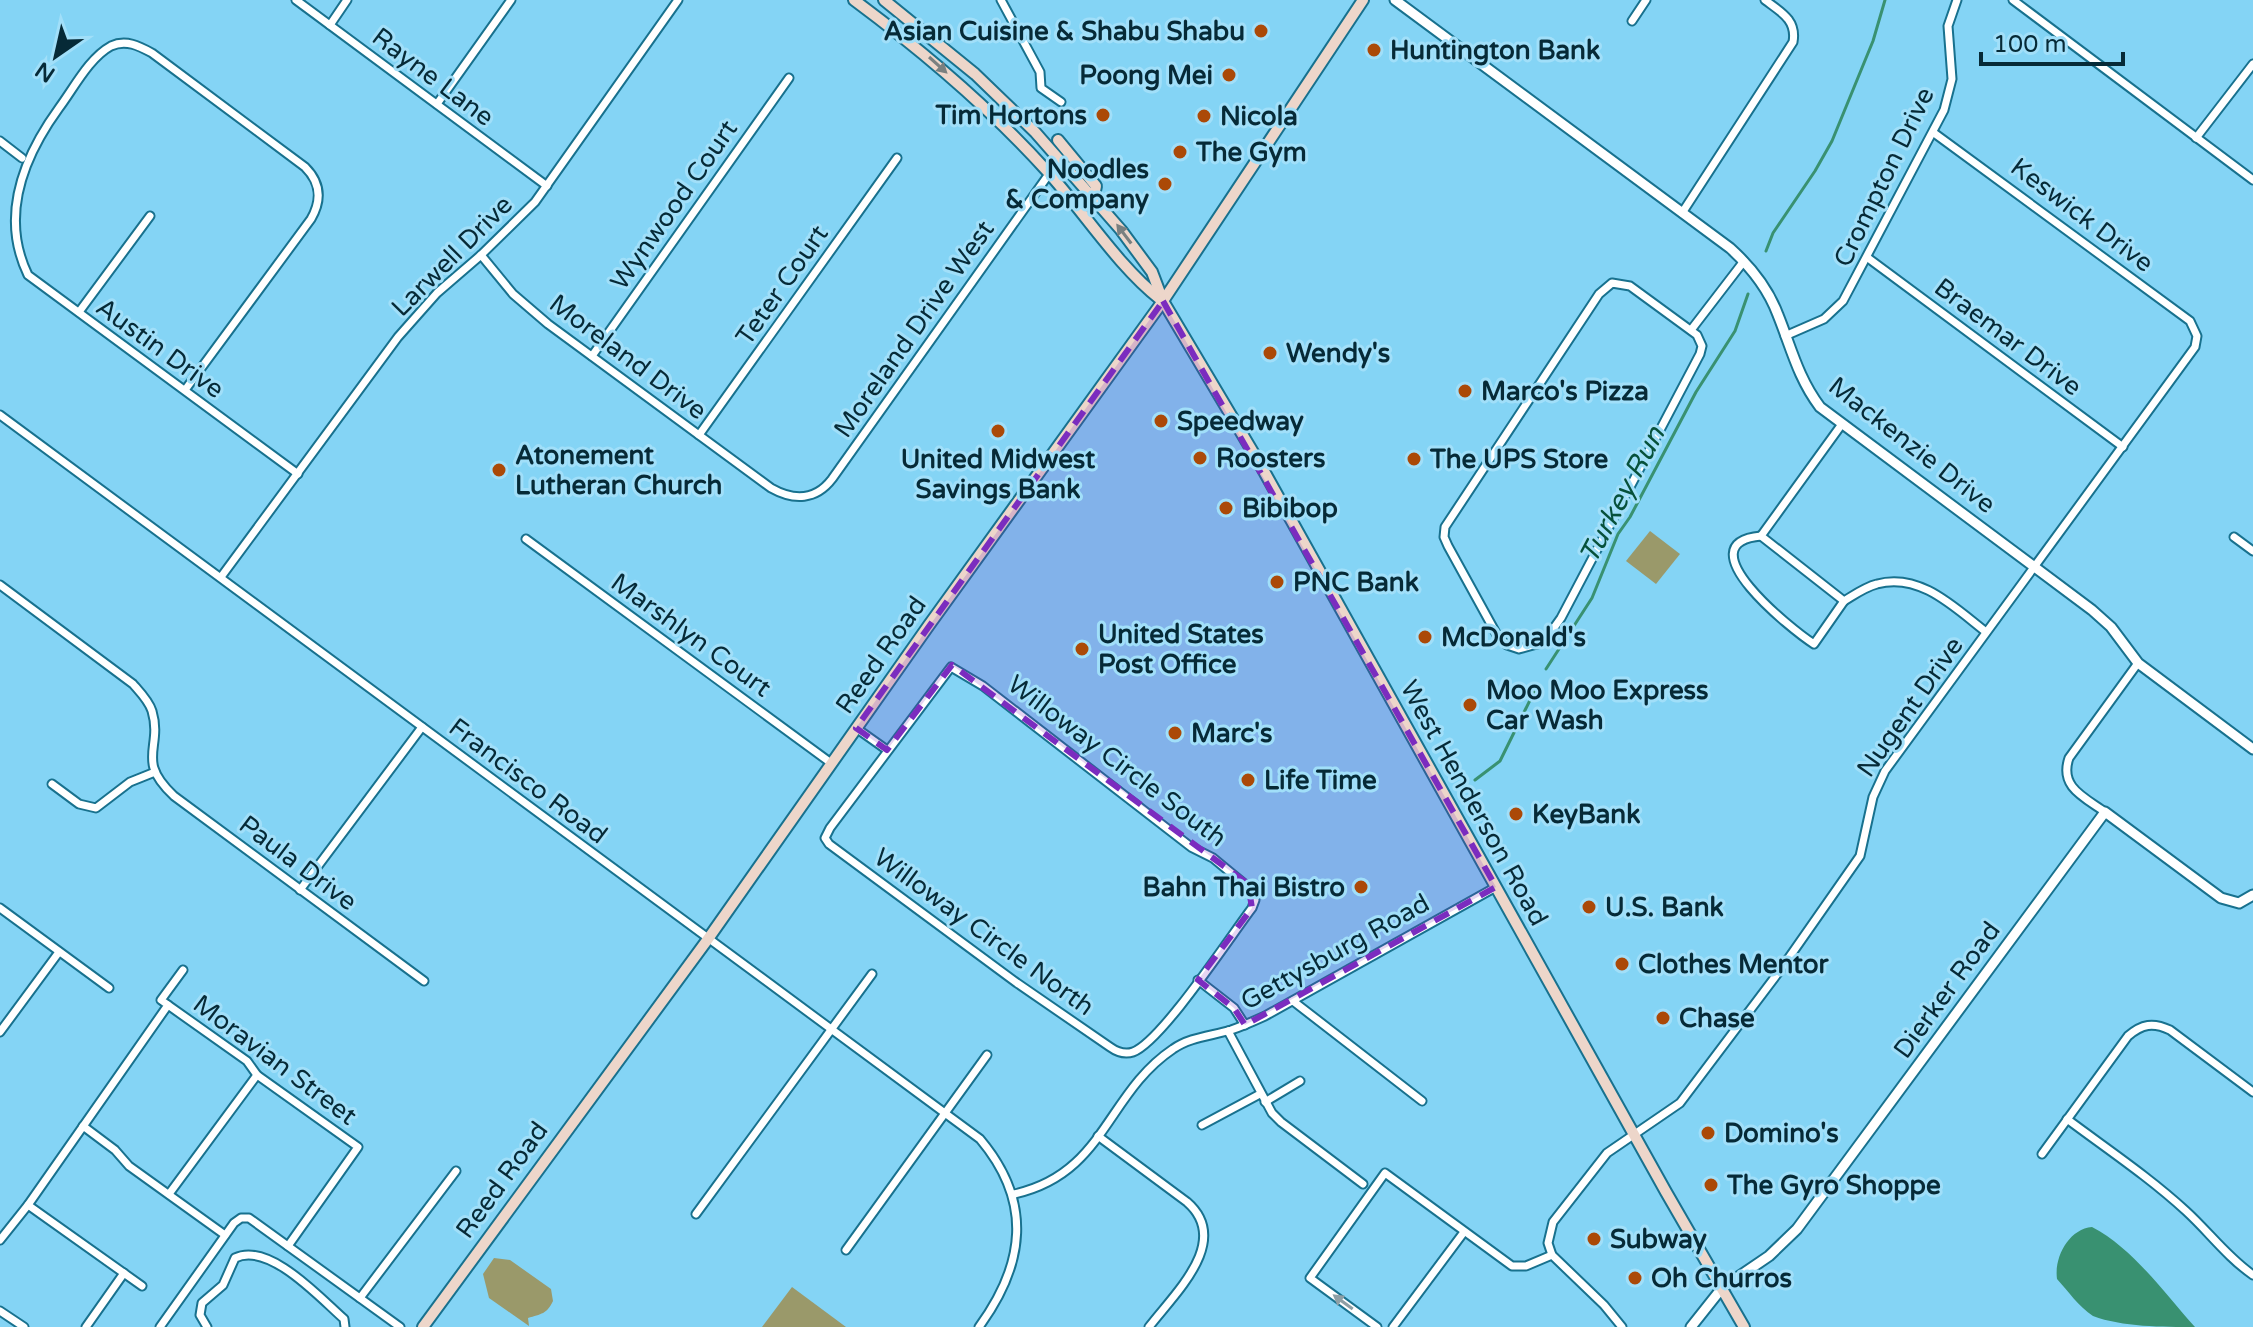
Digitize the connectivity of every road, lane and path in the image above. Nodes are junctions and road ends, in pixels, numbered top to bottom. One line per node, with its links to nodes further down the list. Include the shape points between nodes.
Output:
1 (296, 0): 15 (street, Rayne Lane)
2 (347, 0): 15 (street)
3 (511, 0): 19 (street)
4 (678, 0): 29 (street, Larwell Drive)
5 (854, 0): 27 (main road, West Henderson Road, one-way to 27, via 929,57)
6 (884, 0): 30 (main road, West Henderson Road, via 1007,103)
7 (1001, 0): 18 (street, via 1040,72 1041,88)
8 (1363, 0): 37 (main road, Reed Road)
9 (1395, 0): 31 (street, Mackenzie Drive)
10 (1646, 0): 14 (street)
11 (1765, 0): 31 (street, via 1792,23 1795,32 1788,51)
12 (1957, 0): 20 (street, Crompton Drive, via 1948,26 1950,94)
13 (2013, 0): 21 (street)
14 (1632, 21)
15 (330, 25): 19 (street, Rayne Lane)
16 (2253, 64): 21 (street)
17 (789, 78): 42 (street, Wynwood Court)
18 (1061, 102)
19 (437, 104): 29 (street, Rayne Lane)
20 (1934, 133): 35 (street, Crompton Drive); 41 (street, Keswick Drive, via 2190,321)
21 (2196, 138): 28 (street)
22 (1058, 140): 30 (main road, via 1096,186)
23 (0, 141): 24 (street)
24 (22, 158): 26 (street); 43 (street, via 97,58 124,43 152,53 314,178 318,206 311,219)
25 (897, 158): 46 (street, Teter Court)
26 (15, 169)
27 (1049, 174): 37 (main road, West Henderson Road, via 1138,282); 49 (street, Moreland Drive West, via 832,479)
28 (2253, 180)
29 (547, 186): 33 (street, Larwell Drive)
30 (1094, 196): 37 (main road, West Henderson Road, one-way to 30, via 1152,272)
31 (1682, 213): 36 (street, Mackenzie Drive)
32 (150, 216): 38 (street)
33 (481, 255): 42 (street, Moreland Drive, via 530,309); 48 (street, Larwell Drive, via 398,337)
34 (11, 256): 38 (street, Austin Drive)
35 (1868, 258): 40 (street, Crompton Drive, via 1834,313); 47 (street, Braemar Drive)
36 (1744, 261): 39 (street); 40 (street, Mackenzie Drive, via 1765,289)
37 (1163, 301): 61 (main road, Reed Road); 68 (main road, West Henderson Road)
38 (79, 312): 43 (street, Austin Drive)
39 (1691, 330): 39 (street, via 1700,340 1700,354 1561,618 1537,644 1519,649 1507,645 1448,546 1448,523 1607,286 1630,286)
40 (1785, 336): 45 (street, Mackenzie Drive, via 1807,390)
41 (2197, 336): 47 (street, Nugent Drive, via 2190,355)
42 (592, 356): 46 (street, Moreland Drive)
43 (185, 390): 48 (street, Austin Drive)
44 (0, 415): 55 (street, Francisco Road)
45 (1842, 424): 50 (street); 54 (street, Mackenzie Drive)
46 (699, 435): 49 (street, Moreland Drive, via 771,488)
47 (2123, 447): 54 (street, Nugent Drive)
48 (298, 474): 55 (street, Larwell Drive)
49 (804, 497)
50 (1761, 536): 57 (street); 57 (street, via 1737,544 1733,558 1742,577 1786,625 1814,644)
51 (2234, 537): 53 (street)
52 (526, 539): 64 (street, Marshlyn Court)
53 (2253, 551)
54 (2033, 568): 58 (street, Nugent Drive); 59 (street, Mackenzie Drive, via 2101,618)
55 (221, 577): 60 (street, Francisco Road)
56 (0, 585): 65 (street, via 144,696 154,725)
57 (1844, 601): 58 (street, via 1872,585 1906,582 1938,596)
58 (1986, 632): 96 (street, Nugent Drive, via 1885,771 1851,871 1695,1085 1672,1110)
59 (2138, 663): 62 (street, Mackenzie Drive); 67 (street, via 2065,769 2068,782)
60 (422, 727): 69 (street); 72 (street, Francisco Road)
61 (856, 728): 63 (street); 64 (main road, Reed Road)
62 (2253, 749)
63 (887, 750): 76 (street, Willoway Circle North, via 825,838 969,948 1125,1054 1156,1035); 76 (street, Willoway Circle South, via 951,667 983,686 1253,891 1252,908)
64 (831, 763): 72 (main road, Reed Road)
65 (155, 772): 66 (street, via 130,782 96,808 79,804); 69 (street, Paula Drive, via 174,796)
66 (52, 784)
67 (2105, 812): 70 (street, via 2221,898 2239,903); 114 (street, Dierker Road, via 1807,1217 1769,1256)
68 (1496, 887): 79 (street, Gettysburg Road); 96 (main road, West Henderson Road)
69 (300, 890): 77 (street, Paula Drive)
70 (2253, 895)
71 (0, 908): 73 (street)
72 (708, 939): 82 (street, Francisco Road); 123 (main road, Reed Road)
73 (59, 952): 78 (street); 84 (street)
74 (183, 970): 80 (street, via 161,1000)
75 (872, 974): 82 (street)
76 (1198, 980): 81 (street, via 1234,1008)
77 (424, 981)
78 (109, 988)
79 (1293, 1001): 81 (street, Gettysburg Road); 90 (street)
80 (168, 1005): 86 (street, Moravian Street, via 247,1061); 95 (street)
81 (1245, 1025): 83 (street, Gettysburg Road)
82 (831, 1028): 92 (street, Francisco Road); 104 (street)
83 (1228, 1031): 89 (street); 97 (street, Gettysburg Road, via 1172,1049)
84 (0, 1032)
85 (987, 1055): 92 (street)
86 (257, 1075): 101 (street); 108 (street, Moravian Street, via 358,1147)
87 (1300, 1081): 91 (street)
88 (2253, 1092): 93 (street, via 2170,1030 2147,1024 2128,1036)
89 (1260, 1094): 91 (street); 94 (street)
90 (1422, 1101)
91 (1265, 1102): 100 (street, via 1281,1122)
92 (946, 1111): 102 (street, Francisco Road, via 992,1153); 109 (street)
93 (2067, 1119): 98 (street); 112 (street, via 2163,1190)
94 (1202, 1125)
95 (83, 1126): 101 (street); 103 (street)
96 (1634, 1132): 110 (street, Nugent Drive, via 1607,1153 1553,1222 1548,1243); 114 (main road, West Henderson Road)
97 (1098, 1136): 102 (street, Gettysburg Road, via 1060,1177); 125 (street, via 1195,1208 1204,1225 1204,1248)
98 (2042, 1154)
99 (456, 1171): 115 (street)
100 (1363, 1184)
101 (169, 1194): 106 (street)
102 (1014, 1194): 124 (street, via 1015,1255 1001,1292)
103 (28, 1205): 107 (street); 111 (street)
104 (696, 1214)
105 (1464, 1232): 110 (street, via 1512,1266); 126 (street, one-way to 105, via 1310,1278 1385,1173); 127 (street)
106 (225, 1235): 108 (street, via 241,1218 249,1218); 119 (street)
107 (0, 1240)
108 (288, 1246): 115 (street)
109 (846, 1250)
110 (1552, 1255): 128 (street)
111 (124, 1273): 113 (street); 118 (street)
112 (2253, 1275)
113 (142, 1286)
114 (1722, 1288): 129 (street, Dierker Road); 130 (main road, West Henderson Road)
115 (360, 1298): 122 (street)
116 (0, 1311): 117 (street)
117 (24, 1327)
118 (86, 1327)
119 (160, 1327)
120 (207, 1327): 121 (street, via 200,1315 202,1303 223,1285 239,1255 265,1259 297,1275 344,1319)
121 (345, 1327)
122 (400, 1327)
123 (423, 1327)
124 (979, 1327)
125 (1149, 1327)
126 (1377, 1327)
127 (1393, 1327)
128 (1622, 1327)
129 (1691, 1327)
130 (1744, 1327)

